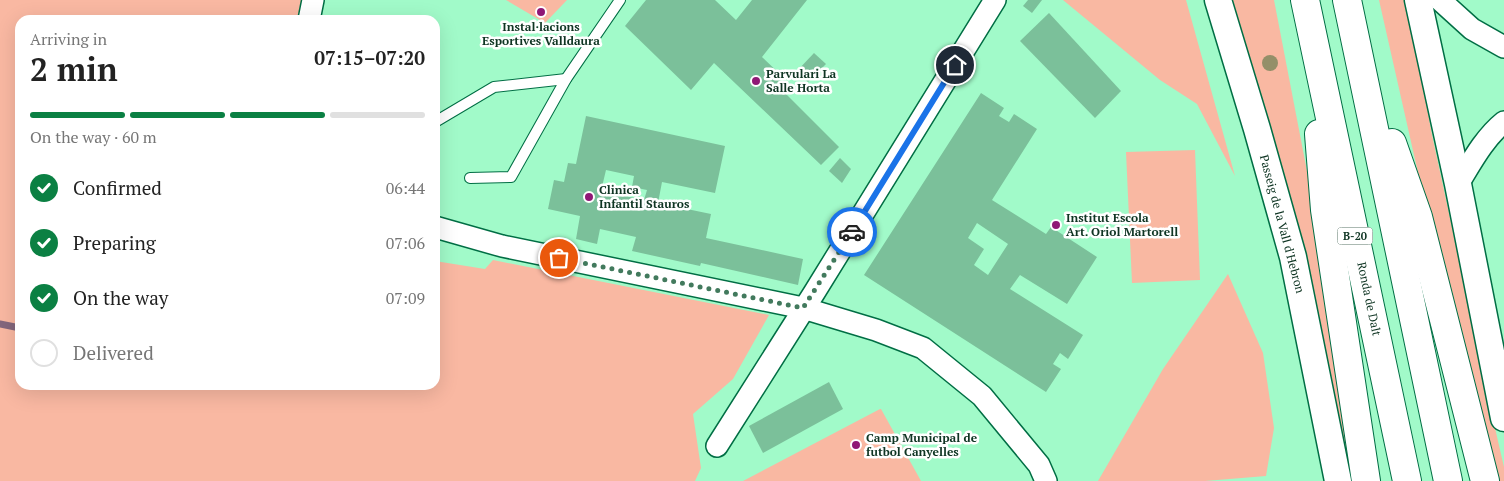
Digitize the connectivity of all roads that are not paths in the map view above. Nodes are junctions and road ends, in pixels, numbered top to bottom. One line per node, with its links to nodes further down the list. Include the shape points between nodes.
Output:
1 (313, 0): 9 (street)
2 (620, 0): 12 (lane)
3 (995, 0): 18 (street)
4 (1218, 0): 22 (street, Passeig de la Vall d'Hebron, via 1294,257)
5 (1347, 0): 11 (highway)
6 (1418, 0): 16 (street)
7 (1440, 0): 10 (street, via 1472,29)
8 (1308, 11): 23 (highway, via 1325,210); 24 (highway, Ronda de Dalt / B-20)
9 (310, 15)
10 (1504, 47)
11 (1358, 48): 25 (highway); 26 (highway, via 1418,217)
12 (566, 79): 13 (lane, via 494,88); 15 (lane, via 511,177)
13 (440, 119)
14 (1504, 122): 16 (street, via 1482,146)
15 (470, 178)
16 (1458, 184): 19 (street)
17 (440, 228): 18 (street, via 502,246)
18 (803, 308): 20 (street); 21 (street, via 923,348 982,396 1039,465)
19 (1504, 416)
20 (717, 446)
21 (1046, 481)
22 (1338, 481)
23 (1366, 481)
24 (1407, 481)
25 (1448, 481)
26 (1485, 481)

